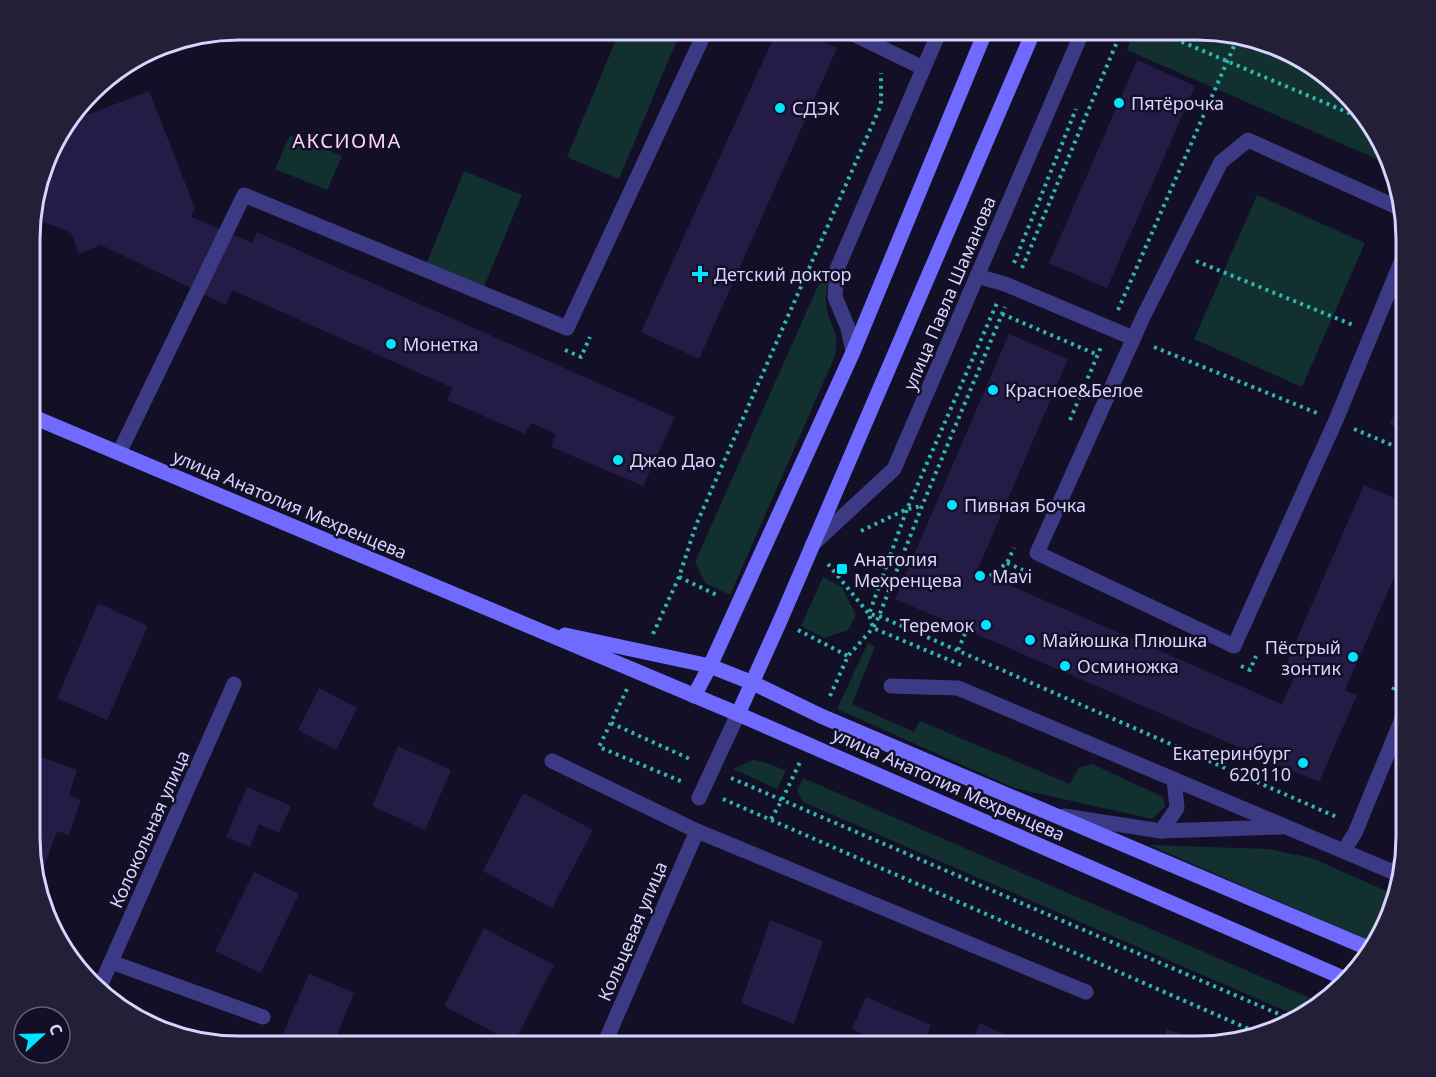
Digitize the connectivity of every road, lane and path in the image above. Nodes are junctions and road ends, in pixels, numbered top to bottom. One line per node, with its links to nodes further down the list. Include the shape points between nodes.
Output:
1 (701, 40): 29 (street, via 567,327 244,195)
2 (865, 41): 9 (street)
3 (935, 41): 10 (street)
4 (982, 41): 24 (street)
5 (1029, 41): 33 (street, улица Павла Шаманова)
6 (1078, 41): 17 (street, улица Павла Шаманова)
7 (1117, 41): 18 (path)
8 (1180, 41): 12 (path)
9 (885, 51): 10 (street); 44 (path, via 881,105 696,525 679,578)
10 (923, 68): 24 (street, via 837,269 835,297)
11 (1077, 108): 18 (path)
12 (1350, 113)
13 (1393, 205): 15 (street, via 1248,140 1221,162)
14 (1148, 241): 15 (path)
15 (1175, 252): 20 (path); 22 (street)
16 (1396, 275): 20 (street)
17 (977, 276): 18 (street); 33 (street, улица Павла Шаманова, via 894,469)
18 (1009, 286): 19 (path); 22 (street); 31 (path)
19 (1002, 314): 25 (path); 30 (path)
20 (1372, 333): 27 (street)
21 (591, 336): 23 (path, via 581,357)
22 (1133, 338): 25 (street)
23 (560, 348)
24 (853, 352): 46 (street)
25 (1122, 364): 27 (path, via 1153,347); 27 (street, via 1037,553 1234,646)
26 (40, 420): 29 (street, улица Анатолия Мехренцева)
27 (1335, 420): 28 (path)
28 (1396, 446)
29 (119, 453): 40 (street, улица Анатолия Мехренцева)
30 (922, 506): 31 (path); 38 (path)
31 (908, 509): 32 (path); 37 (path)
32 (857, 533)
33 (812, 545): 49 (street, улица Павла Шаманова)
34 (832, 553): 37 (path, via 828,564)
35 (1007, 563): 36 (path)
36 (1028, 573)
37 (869, 614): 38 (path); 39 (path)
38 (879, 616): 39 (path); 43 (path)
39 (873, 627): 45 (path)
40 (533, 628): 44 (street, улица Анатолия Мехренцева); 48 (street, улица Анатолия Мехренцева)
41 (967, 629): 43 (path)
42 (1259, 648): 47 (path, via 1250,670)
43 (958, 650): 61 (path)
44 (645, 651): 46 (street, улица Анатолия Мехренцева)
45 (848, 656)
46 (710, 666): 49 (street, улица Анатолия Мехренцева); 52 (street)
47 (1240, 666)
48 (636, 672): 52 (street, улица Анатолия Мехренцева); 54 (path)
49 (753, 683): 53 (street, улица Павла Шаманова); 60 (street, улица Анатолия Мехренцева, via 821,716)
50 (234, 684): 68 (street, Колокольная улица)
51 (891, 686): 58 (street, улица Анатолия Мехренцева, via 958,688)
52 (694, 696): 53 (street, улица Анатолия Мехренцева)
53 (738, 714): 57 (street); 69 (street, улица Анатолия Мехренцева)
54 (611, 723): 57 (path); 59 (path, via 599,747)
55 (1395, 735): 61 (street)
56 (552, 761): 63 (street)
57 (714, 770): 59 (street); 72 (path)
58 (1174, 779): 62 (street, улица Анатолия Мехренцева); 64 (street, via 1177,808)
59 (701, 794): 74 (path)
60 (1055, 814): 64 (street, улица Анатолия Мехренцева); 67 (street, улица Анатолия Мехренцева)
61 (1356, 826): 65 (street)
62 (1288, 827): 64 (street, улица Анатолия Мехренцева); 65 (street, улица Анатолия Мехренцева)
63 (697, 831): 71 (street); 75 (street, Кольцевая улица)
64 (1161, 831)
65 (1344, 850): 66 (street, улица Анатолия Мехренцева)
66 (1392, 872)
67 (1363, 947)
68 (111, 962): 70 (street, Колокольная улица); 73 (street)
69 (1339, 976)
70 (102, 981)
71 (1086, 992)
72 (1283, 1016)
73 (263, 1017)
74 (1250, 1029)
75 (608, 1036)

